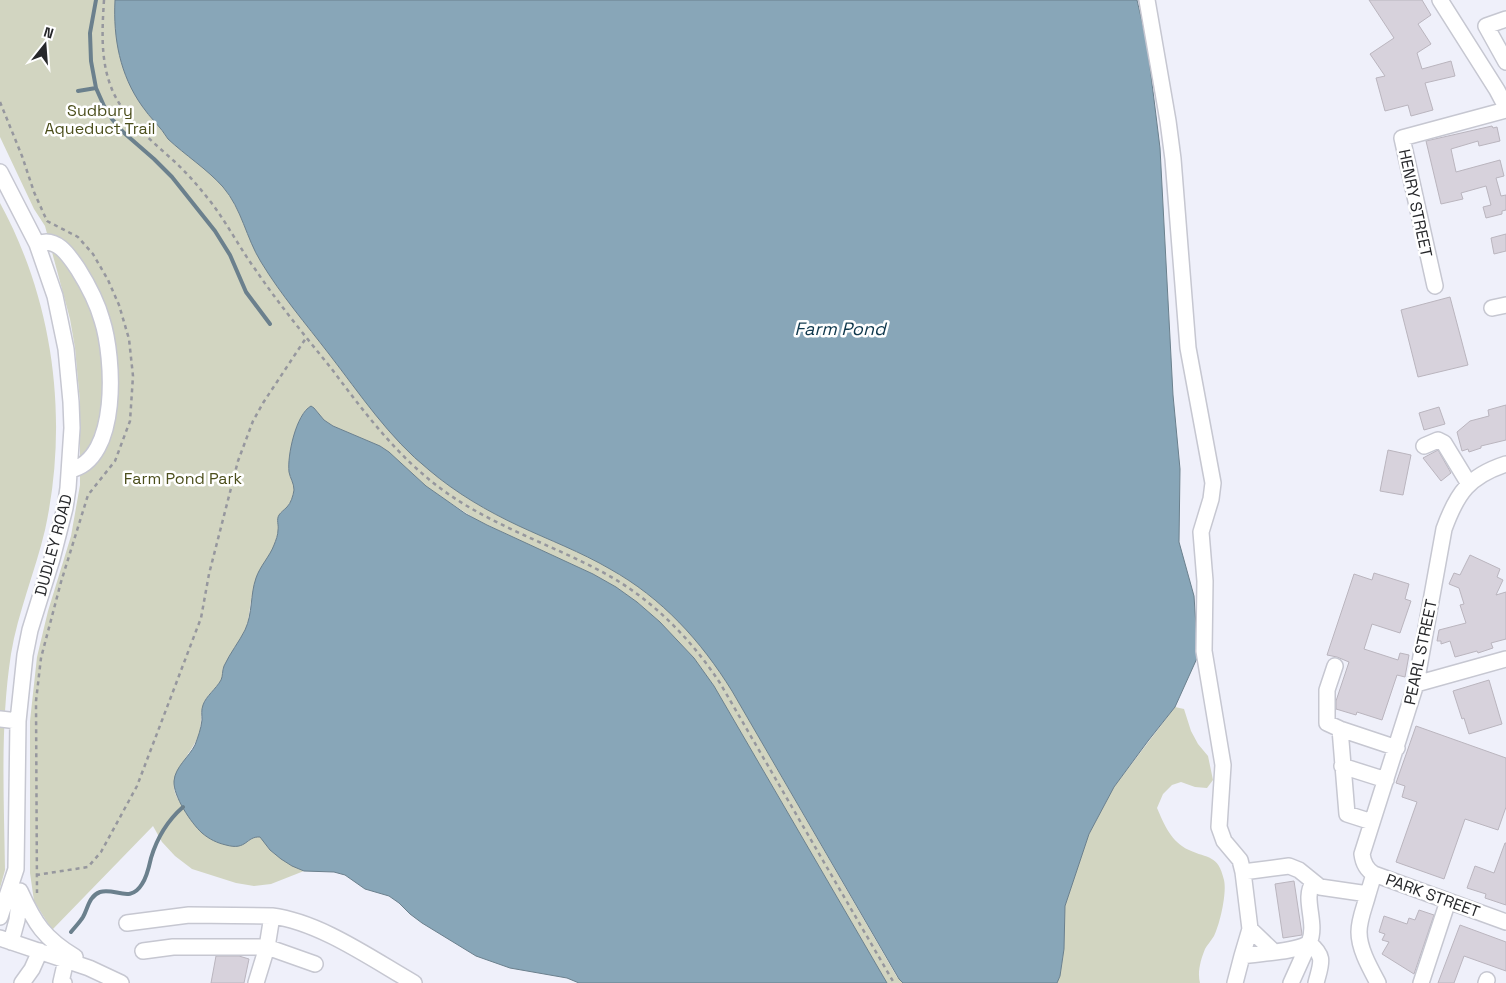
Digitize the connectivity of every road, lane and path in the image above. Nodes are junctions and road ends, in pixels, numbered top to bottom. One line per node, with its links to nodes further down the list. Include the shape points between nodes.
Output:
1 (104, 0): 10 (path, via 102,39 105,64 110,85 121,106 138,127 188,174 222,216 260,277)
2 (1147, 0): 26 (street, via 1171,139 1188,348 1213,482 1201,538 1205,581 1205,660 1223,765 1219,827 1224,841 1240,860)
3 (1440, 0): 6 (street)
4 (1506, 19): 5 (street, via 1486,26)
5 (1506, 62)
6 (1506, 108): 9 (street, HENRY STREET, via 1402,138)
7 (0, 172): 8 (street, DUDLEY ROAD)
8 (37, 244): 13 (street, DUDLEY ROAD, via 55,296 66,349 71,402); 13 (street, via 56,244 72,261 97,305 110,356 111,393 104,432 91,458 82,467)
9 (1435, 286)
10 (306, 338): 27 (path, via 263,403 245,442 209,574 201,618 137,786 101,852 88,867); 53 (path, via 386,438 426,477 488,519 591,566 618,582 647,602 687,640 720,683)
11 (1424, 446): 14 (street, via 1438,440 1444,443)
12 (1506, 464): 14 (street, PEARL STREET, via 1489,470)
13 (70, 470): 19 (street, DUDLEY ROAD, via 60,533 27,646)
14 (1469, 484): 17 (street, PEARL STREET, via 1457,499 1444,529)
15 (1506, 659): 17 (street)
16 (1335, 666): 20 (street, via 1327,690 1327,723)
17 (1416, 684): 21 (street, PEARL STREET)
18 (0, 719): 19 (street)
19 (18, 721): 29 (street, DUDLEY ROAD)
20 (1340, 729): 21 (street); 22 (street)
21 (1396, 748): 23 (street, PEARL STREET)
22 (1342, 766): 23 (street); 24 (street, via 1347,814)
23 (1386, 780): 24 (street, PEARL STREET)
24 (1372, 822): 25 (street, PEARL STREET, via 1363,851)
25 (1369, 868): 30 (street, PEARL STREET); 31 (street, PARK STREET)
26 (1243, 872): 28 (street, via 1289,866 1299,870); 37 (street)
27 (36, 875)
28 (1313, 883): 30 (street, via 1323,888); 39 (street, via 1309,895 1313,925)
29 (15, 890): 32 (street); 34 (street, DUDLEY ROAD); 38 (street, DUDLEY ROAD, via 17,920); 47 (street, via 42,932 61,949)
30 (1368, 894): 57 (street, PEARL STREET, via 1359,936)
31 (1448, 900): 35 (street, PARK STREET); 58 (street)
32 (0, 902)
33 (272, 916): 36 (street, via 189,915); 40 (street); 52 (street, via 287,918 334,937)
34 (0, 917)
35 (1506, 922)
36 (127, 923)
37 (1250, 929): 43 (street); 44 (street)
38 (4, 942): 41 (street)
39 (1309, 943): 43 (street); 55 (street); 56 (street, via 1321,958)
40 (267, 947): 42 (street, via 173,947); 46 (street); 51 (street)
41 (40, 951): 45 (street); 48 (street)
42 (144, 951)
43 (1274, 952): 44 (street)
44 (1242, 956): 54 (street)
45 (66, 960): 47 (street); 49 (street, via 61,982)
46 (315, 964)
47 (98, 971): 50 (street)
48 (22, 983)
49 (64, 983)
50 (122, 983)
51 (256, 983)
52 (414, 983)
53 (894, 983)
54 (1235, 983)
55 (1291, 983)
56 (1316, 983)
57 (1378, 983)
58 (1421, 983)

